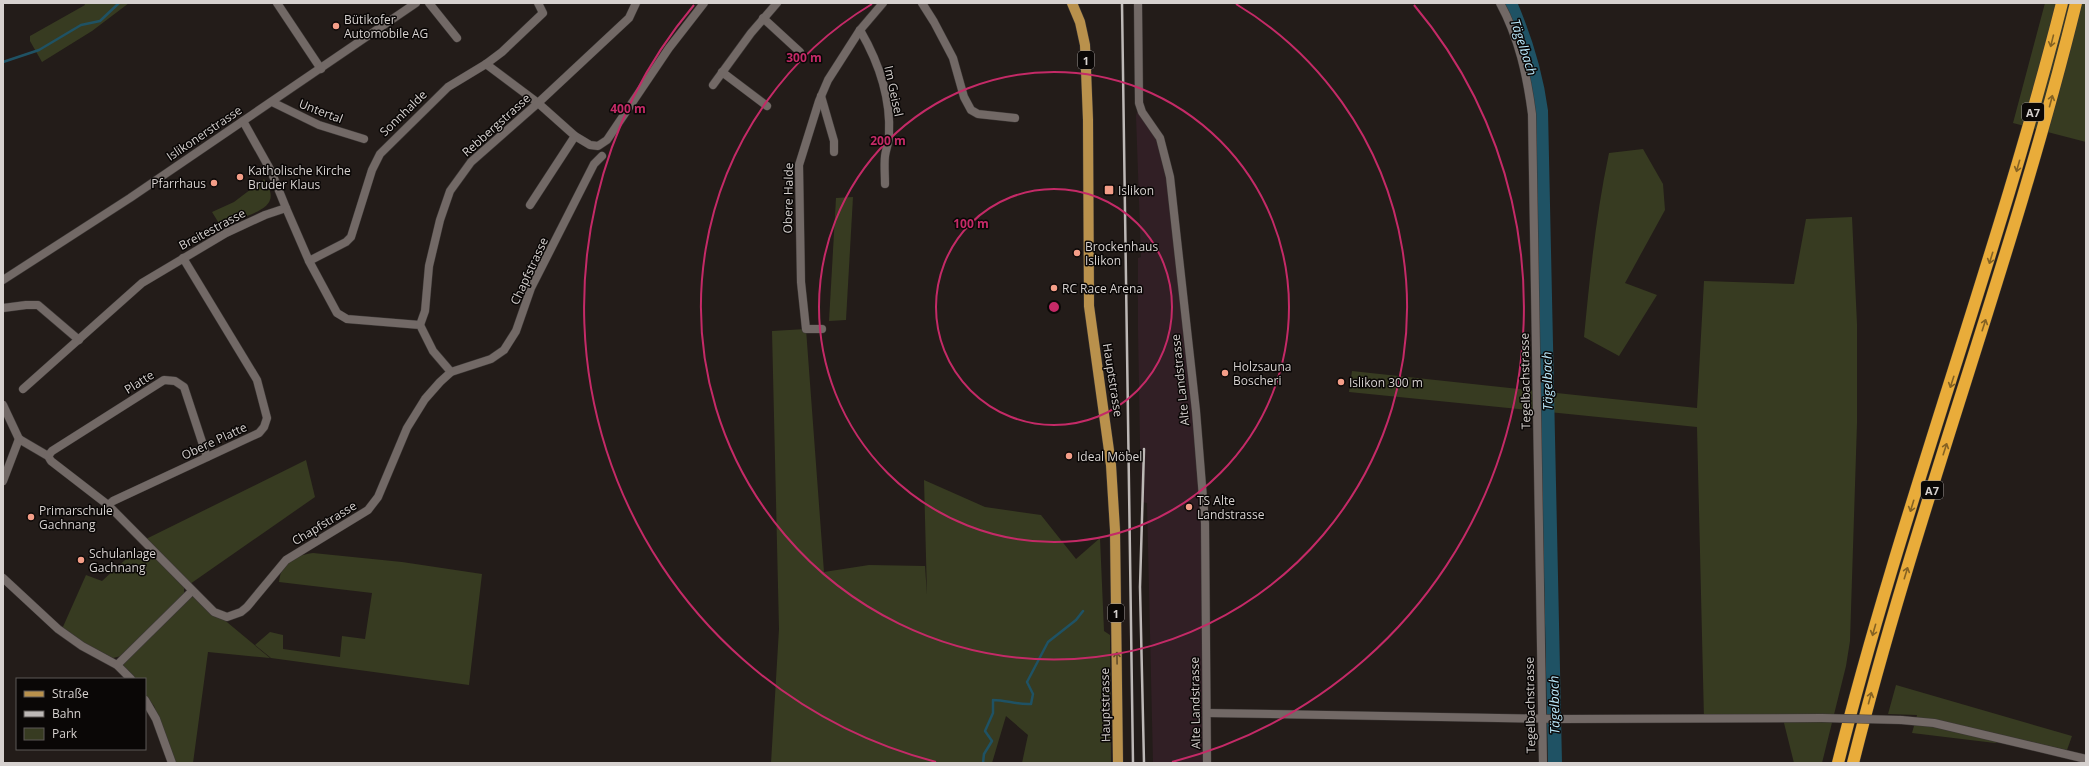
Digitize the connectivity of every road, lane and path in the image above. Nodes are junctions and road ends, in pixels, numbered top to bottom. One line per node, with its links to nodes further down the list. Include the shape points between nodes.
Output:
1 (277, 3): 20 (street)
2 (416, 3): 20 (street, Islikonerstrasse)
3 (429, 3): 17 (street)
4 (538, 3): 19 (street, Sonnhalde, via 542,13)
5 (636, 3): 25 (street, Rebbergstrasse, via 629,18)
6 (704, 3): 29 (street, via 669,48 607,140 598,146 590,145)
7 (777, 3): 15 (street)
8 (883, 3): 16 (street, Obere Halde)
9 (922, 3): 27 (street, via 953,58 964,97 971,110 978,114)
10 (1072, 3): 60 (main road, Hauptstrasse / 1, one-way to 10, via 1115,529 1108,444 1089,306 1085,44 1082,26)
11 (1138, 3): 56 (street, Alte Landstrasse, via 1139,103 1142,112 1160,138 1170,177 1196,411 1205,523)
12 (1500, 3): 57 (street, Tegelbachstrasse, via 1514,33 1522,60 1532,114)
13 (2062, 3): 63 (highway, A7, one-way to 63, via 2017,170 1894,565)
14 (2076, 3): 64 (highway, A7, one-way to 14, via 1907,571 2021,205)
15 (763, 18): 18 (street); 21 (street)
16 (860, 30): 23 (street, Obere Halde, via 828,80); 33 (street, Im Geisel, via 879,71 888,109 889,136 885,158)
17 (457, 38)
18 (800, 52)
19 (486, 64): 25 (street); 37 (street, Sonnhalde, via 448,87 380,154 372,170 351,237)
20 (321, 69): 24 (street, Islikonerstrasse)
21 (722, 72): 22 (street); 26 (street)
22 (713, 85)
23 (821, 96): 31 (street, via 834,141); 41 (street, Obere Halde, via 799,165 799,214 801,282 806,329)
24 (272, 102): 28 (street, Islikonerstrasse); 30 (street, Untertal, via 319,126)
25 (538, 103): 29 (street); 40 (street, Rebbergstrasse, via 471,162 450,191 429,266 425,311)
26 (767, 106)
27 (1015, 118)
28 (243, 121): 35 (street, via 271,171); 38 (street, Islikonerstrasse, via 114,209)
29 (576, 136): 34 (street)
30 (364, 139)
31 (834, 152)
32 (602, 156): 43 (street, Chapfstrasse, via 594,164 531,288 516,331 504,350 490,359)
33 (885, 184)
34 (530, 205)
35 (286, 208): 36 (street, Breitestrasse, via 226,233); 37 (street)
36 (183, 258): 42 (street, Breitestrasse, via 142,283); 48 (street, Obere Platte, via 257,380 267,418 259,433)
37 (309, 260): 40 (street, via 337,313 347,319)
38 (3, 280)
39 (3, 308): 42 (street, via 38,305)
40 (420, 325): 43 (street, via 433,351)
41 (822, 329)
42 (79, 340): 44 (street, Breitestrasse)
43 (451, 372): 52 (street, Chapfstrasse, via 425,399 407,428 378,497 368,510 286,560 247,607 234,616 227,617 214,612)
44 (23, 389)
45 (3, 405): 46 (street)
46 (20, 439): 47 (street, Chapfstrasse); 49 (street)
47 (48, 456): 48 (street, Platte, via 164,380 175,381 184,388); 50 (street, Chapfstrasse)
48 (207, 457): 50 (street, Obere Platte, via 113,500)
49 (3, 482)
50 (108, 505): 52 (street, Chapfstrasse)
51 (3, 578): 53 (street, via 58,629 82,646)
52 (192, 591): 53 (street)
53 (117, 665): 54 (street)
54 (130, 678)
55 (146, 702): 59 (street, via 156,720)
56 (1207, 713): 57 (street); 61 (street, Alte Landstrasse)
57 (1546, 719): 58 (street, bridge, via 1901,720 1934,723); 62 (street, Tegelbachstrasse)
58 (2086, 759)
59 (172, 763)
60 (1118, 763)
61 (1207, 763)
62 (1543, 763)
63 (1838, 763)
64 (1853, 763)

